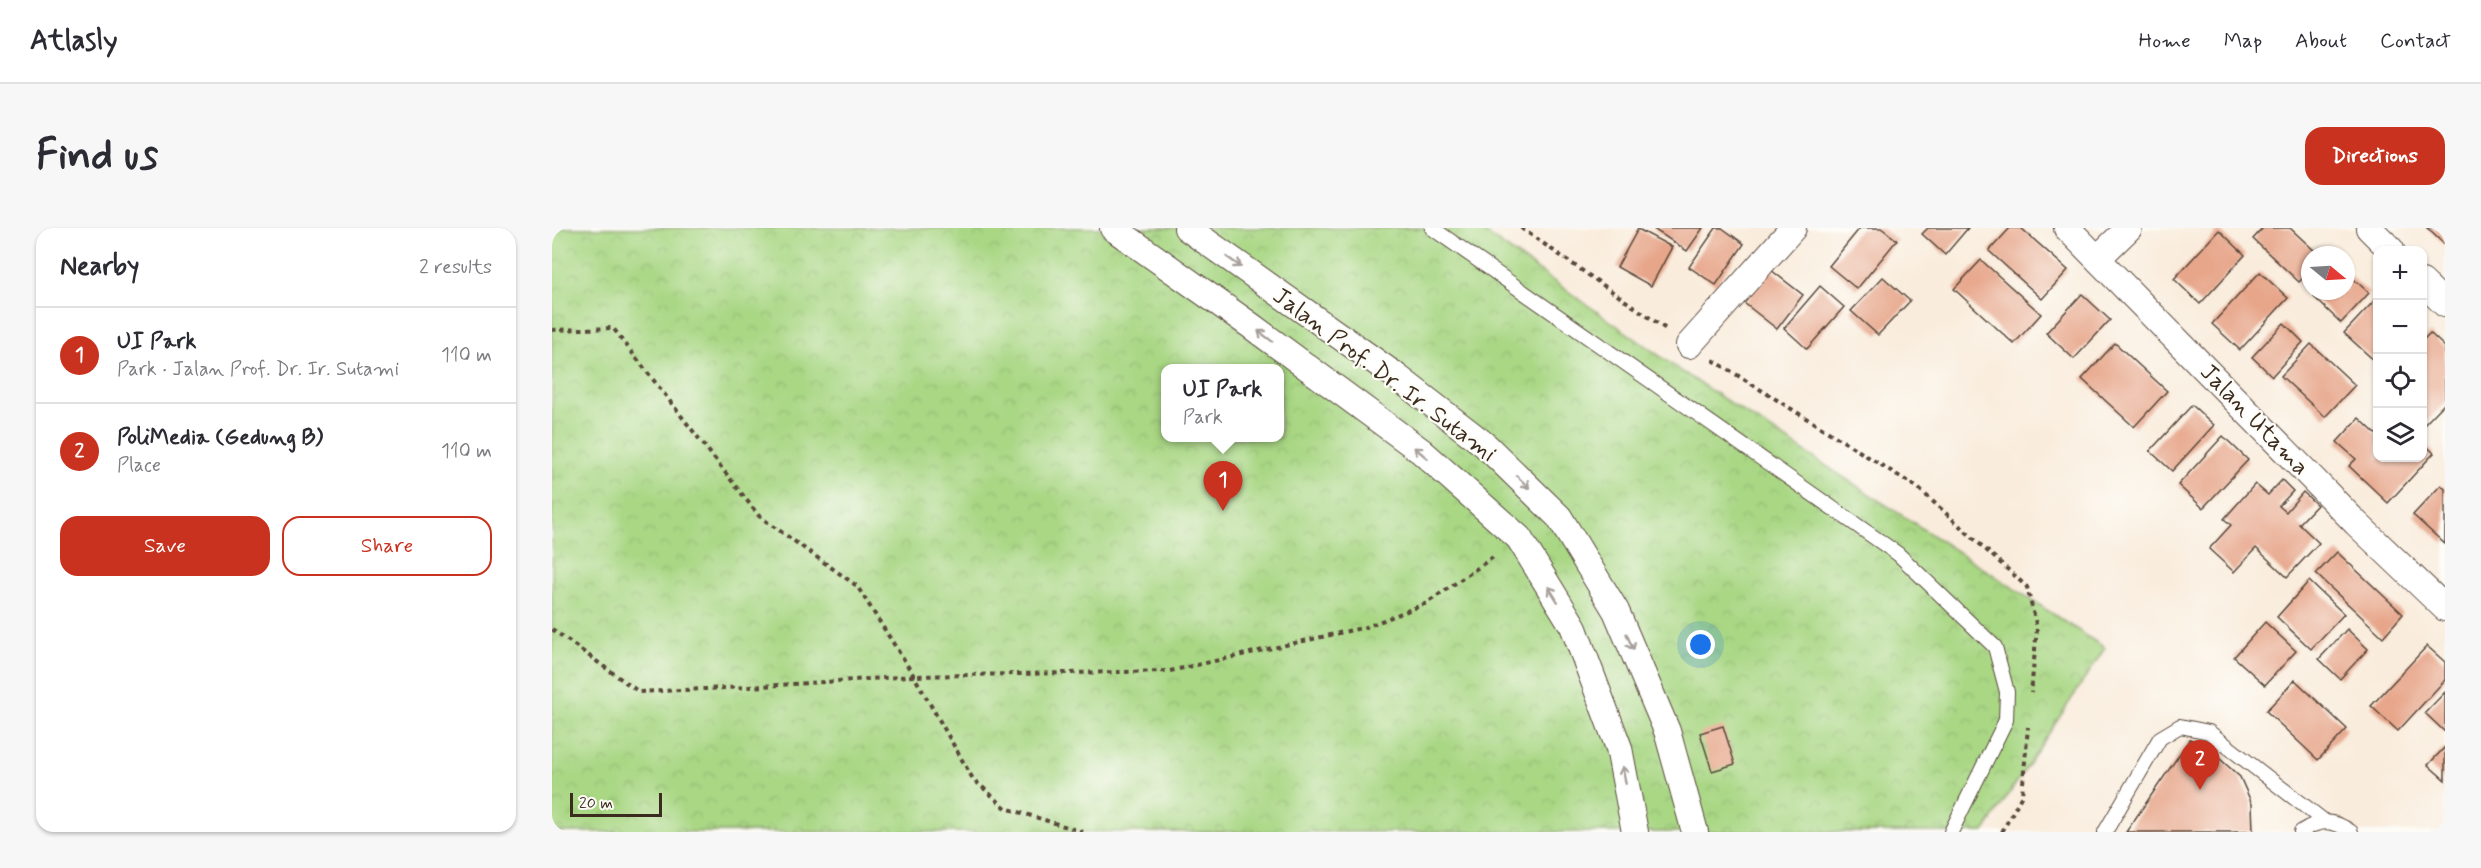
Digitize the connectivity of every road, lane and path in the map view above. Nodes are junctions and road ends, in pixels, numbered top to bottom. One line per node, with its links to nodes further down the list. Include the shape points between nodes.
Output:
1 (1113, 228): 15 (street, Jalan Prof. Dr. Ir. Sutami, one-way to 1, via 1421,452)
2 (1187, 228): 22 (street, Jalan Prof. Dr. Ir. Sutami, one-way to 22, via 1396,376 1476,438 1559,517 1616,611 1667,731)
3 (1432, 228): 23 (lane, via 1898,554 1995,648 2007,692 2006,720)
4 (1521, 228): 14 (path)
5 (1793, 228): 14 (street)
6 (2067, 228): 10 (street, Jalan Utama)
7 (2129, 228): 10 (street)
8 (2369, 228): 9 (street)
9 (2387, 246)
10 (2098, 258): 16 (street, Jalan Utama, via 2356,523)
11 (2427, 287): 12 (street)
12 (2445, 304)
13 (552, 330): 18 (path, via 613,328 759,516 857,586)
14 (1689, 345)
15 (1519, 538): 18 (path, via 1427,603 1354,630 1170,671); 21 (street, Jalan Prof. Dr. Ir. Sutami, one-way to 15, via 1618,748 1574,626)
16 (2445, 608)
17 (552, 629): 18 (path, via 639,692)
18 (914, 676): 20 (path, via 973,779 1006,808)
19 (2324, 821): 24 (lane, via 2209,732 2180,726 2160,738); 25 (lane); 26 (lane, via 2340,824)
20 (1083, 832)
21 (1635, 832)
22 (1695, 832)
23 (1951, 832)
24 (2105, 832)
25 (2301, 832)
26 (2351, 832)

